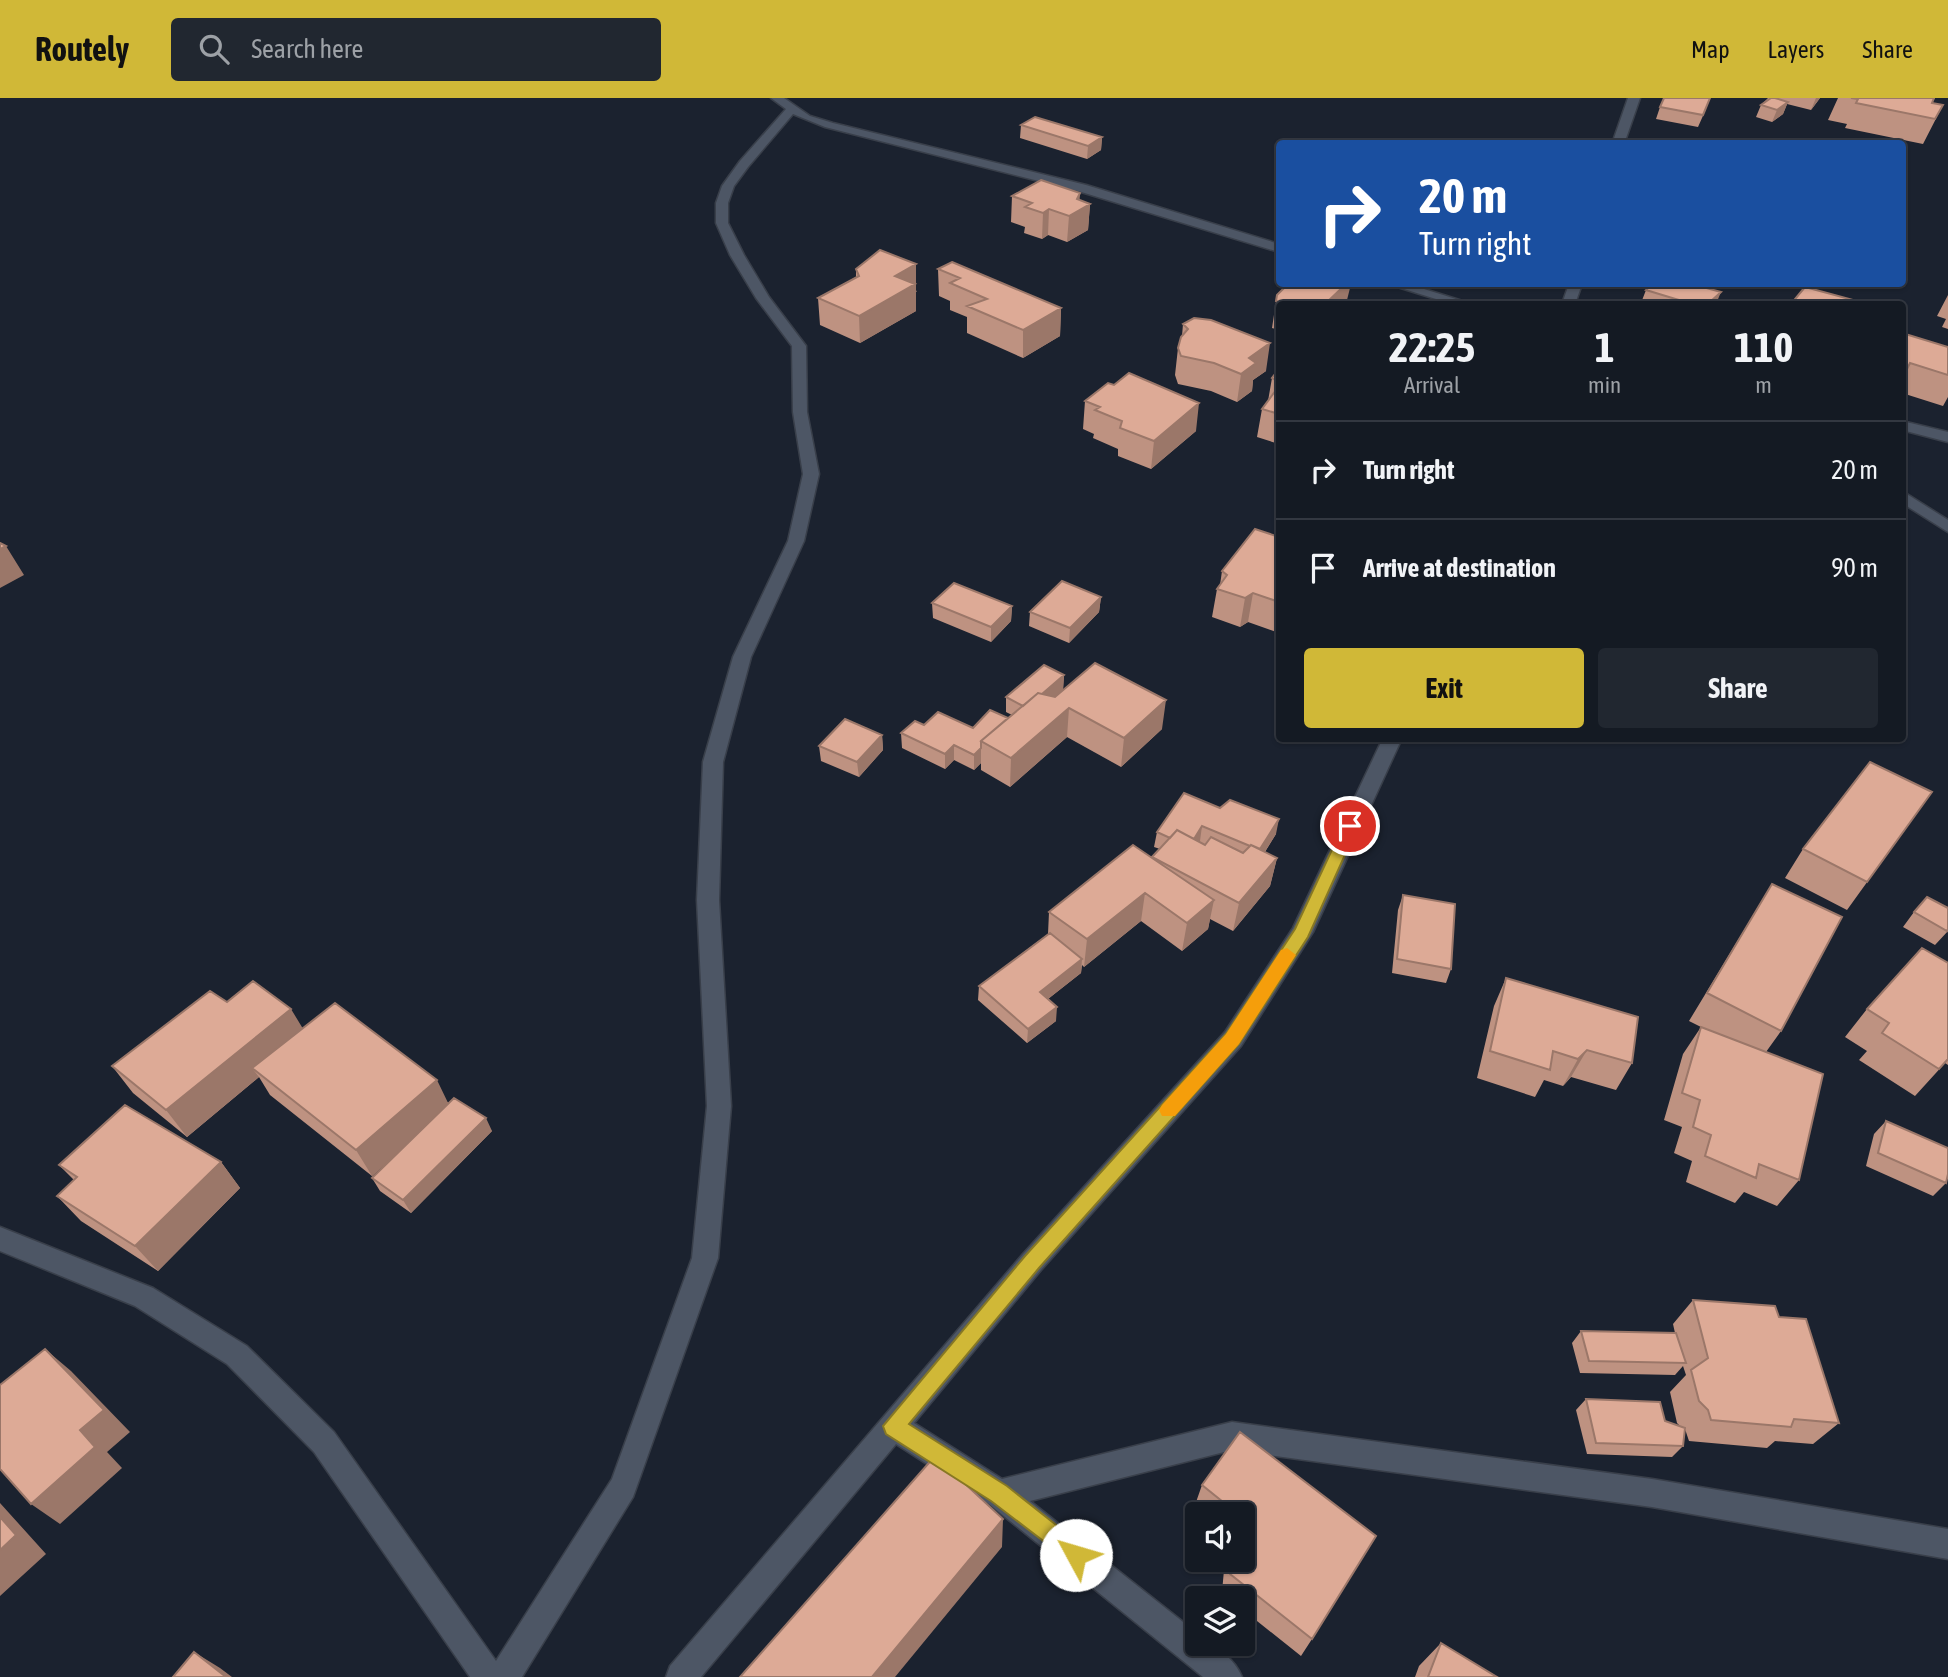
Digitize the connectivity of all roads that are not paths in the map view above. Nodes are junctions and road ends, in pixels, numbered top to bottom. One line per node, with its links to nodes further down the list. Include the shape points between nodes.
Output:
1 (1634, 98): 3 (street)
2 (784, 104): 4 (street, via 829,125 1082,188); 17 (street, via 728,186 722,203 722,223 737,255 799,346 800,412 811,474 796,541 742,657 713,762 708,900 719,1106 705,1258 623,1487)
3 (1619, 140)
4 (1276, 247)
5 (1406, 287): 6 (street)
6 (1454, 301)
7 (1906, 426): 8 (street)
8 (1948, 437)
9 (1906, 499): 10 (street)
10 (1948, 527)
11 (1391, 742): 13 (street, via 1302,932 1233,1039 1032,1262)
12 (0, 1238): 16 (street, via 144,1297 237,1355 324,1442)
13 (893, 1426): 14 (street); 18 (street)
14 (999, 1494): 15 (street, via 1232,1436 1652,1493); 19 (street)
15 (1948, 1544)
16 (489, 1677)
17 (504, 1677)
18 (681, 1677)
19 (1227, 1677)

